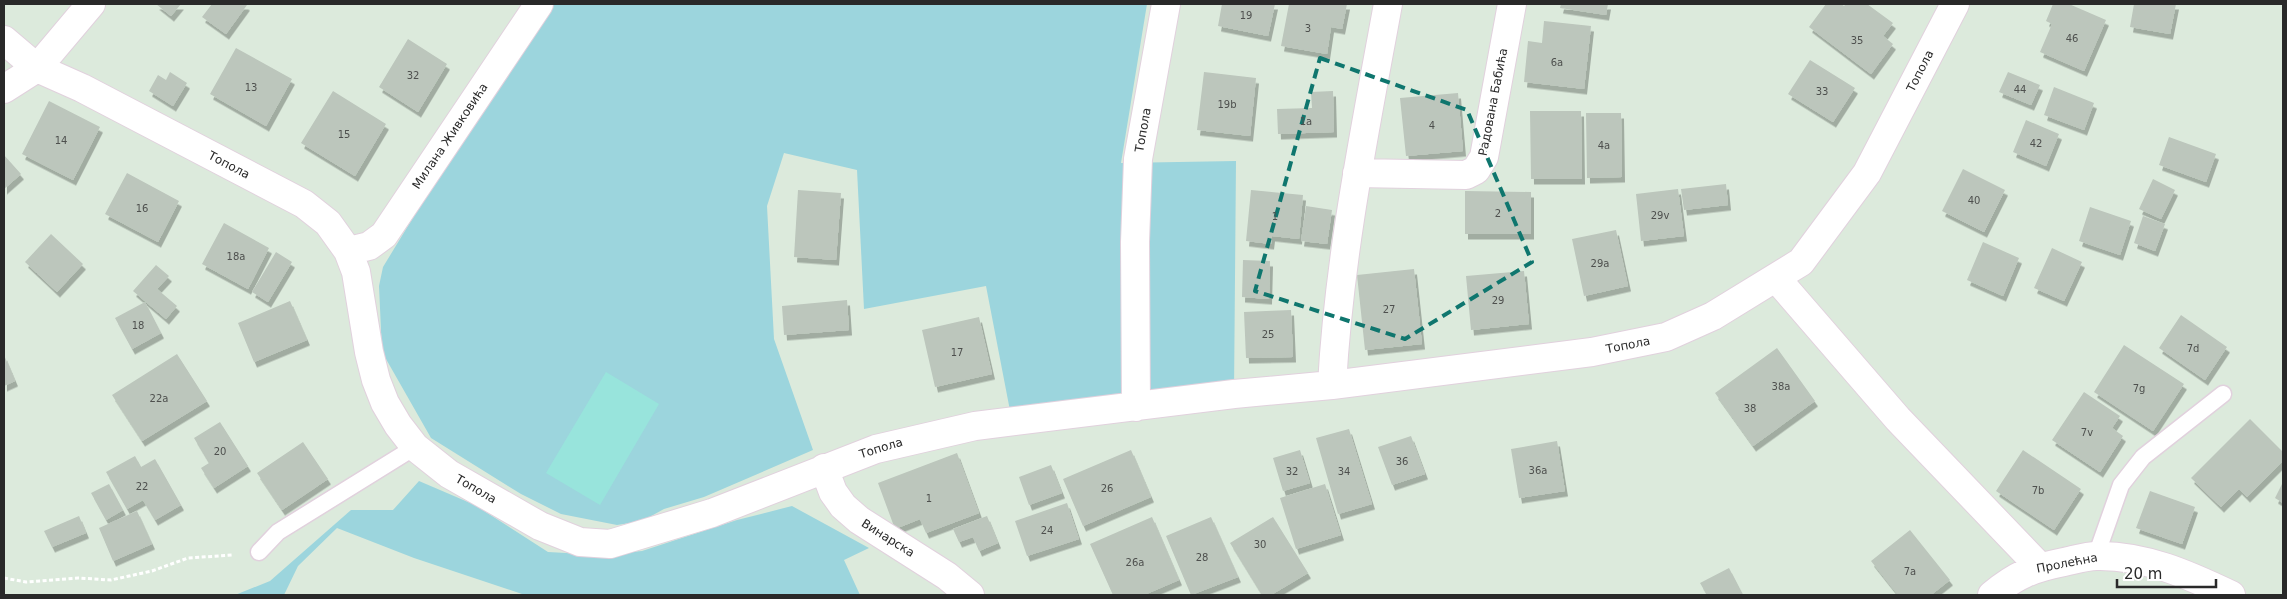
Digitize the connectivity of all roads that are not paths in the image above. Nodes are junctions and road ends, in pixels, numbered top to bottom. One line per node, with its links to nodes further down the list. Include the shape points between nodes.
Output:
1 (91, 4): 8 (street)
2 (539, 4): 11 (street, Милана Живковића, via 384,235 369,246)
3 (1166, 4): 15 (street, Топола, via 1138,159)
4 (1388, 4): 10 (street)
5 (1512, 4): 10 (street, Радована Бабића, via 1484,157 1476,170 1466,175)
6 (1955, 4): 12 (street, Топола, via 1867,173 1801,262)
7 (4, 40): 8 (street, Топола)
8 (37, 68): 9 (street); 11 (street, Топола, via 82,88 304,204 328,223)
9 (4, 89)
10 (1357, 173): 13 (street, via 1339,293)
11 (348, 251): 16 (street, Топола, via 356,272 376,380 385,403)
12 (1776, 278): 13 (street, Топола, via 1713,316 1666,337 1598,351); 20 (street, via 1898,419)
13 (1332, 385): 15 (street, Топола)
14 (2223, 394): 19 (lane, via 2143,457 2121,485)
15 (1136, 407): 17 (street, Топола, via 975,426 876,449)
16 (415, 447): 17 (street, Топола, via 449,474 540,526 561,536 595,544 610,544 684,522); 18 (lane, via 278,532)
17 (824, 468): 21 (street, Винарска, via 833,492 859,520 947,576)
18 (259, 552)
19 (2096, 556): 20 (street, Пролећна); 23 (street, Пролећна, via 2136,558 2188,575)
20 (2039, 566): 22 (street, Пролећна, via 2010,580)
21 (970, 595)
22 (1992, 595)
23 (2232, 595)

